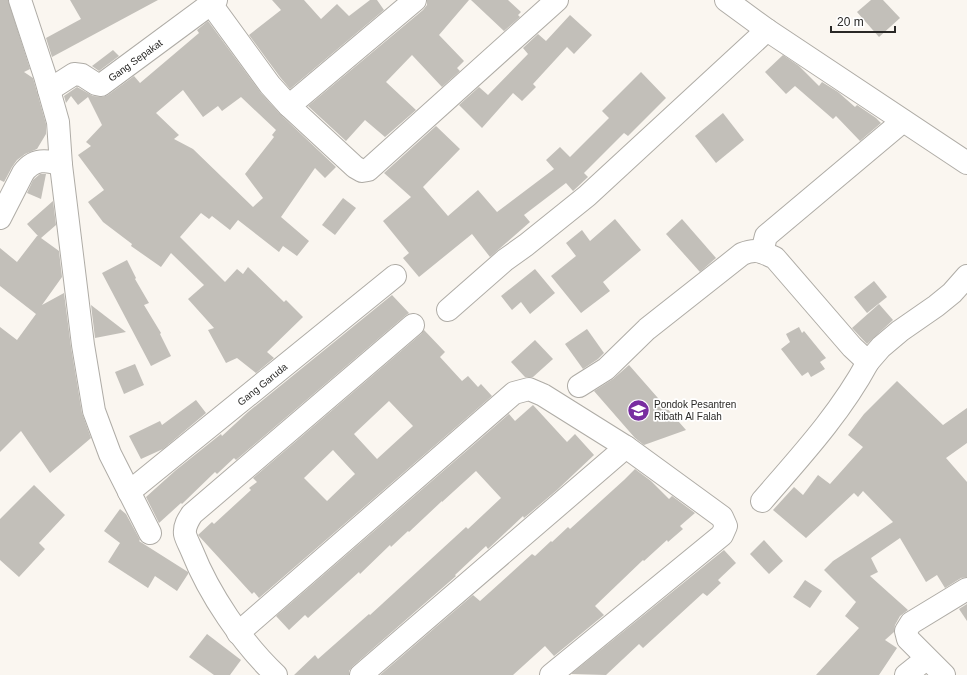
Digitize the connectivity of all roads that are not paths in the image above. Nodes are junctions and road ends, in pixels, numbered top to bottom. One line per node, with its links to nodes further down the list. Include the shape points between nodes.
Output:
1 (414, 0): 8 (street)
2 (557, 0): 8 (street, via 368,170 362,171 355,167)
3 (726, 0): 6 (street)
4 (22, 1): 7 (street)
5 (213, 2): 7 (street, Gang Sepakat, via 101,85 82,75 74,74); 8 (street, via 270,85)
6 (767, 30): 9 (street); 16 (street, via 587,196 505,260)
7 (49, 90): 11 (street, via 58,122)
8 (289, 106)
9 (903, 121): 10 (street); 13 (street, via 766,236)
10 (967, 163)
11 (61, 165): 12 (street, via 43,161 35,162 28,167); 21 (street, via 83,345 94,412 110,454)
12 (0, 218)
13 (762, 252): 18 (street, via 776,258 852,347); 19 (street, via 751,250 742,254 647,329 606,369)
14 (394, 276): 21 (street, Gang Garuda)
15 (967, 276): 18 (street, via 952,293 900,331)
16 (448, 310)
17 (413, 325): 25 (street, via 192,514 186,524 185,534 194,558)
18 (868, 362): 22 (street, via 854,387 822,430)
19 (579, 386)
20 (626, 447): 25 (street, via 543,394 529,389 514,393); 28 (street); 29 (street, via 722,517 726,526 722,535)
21 (129, 492): 23 (street)
22 (762, 501)
23 (150, 533)
24 (967, 589): 26 (street, via 911,623 906,631 908,639)
25 (238, 633): 27 (street)
26 (926, 659): 30 (street); 31 (street)
27 (276, 675)
28 (361, 675)
29 (551, 675)
30 (906, 675)
31 (944, 675)

